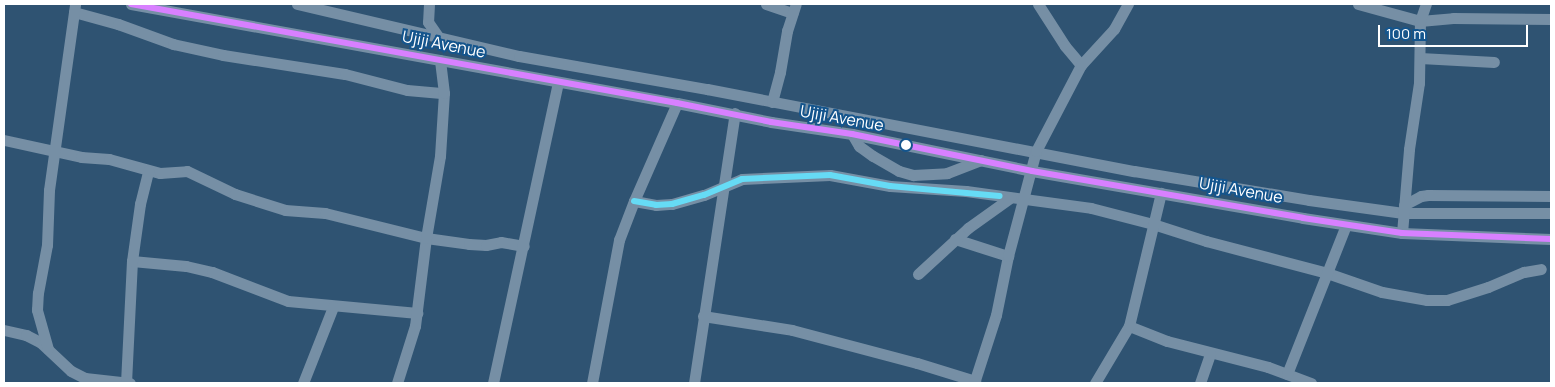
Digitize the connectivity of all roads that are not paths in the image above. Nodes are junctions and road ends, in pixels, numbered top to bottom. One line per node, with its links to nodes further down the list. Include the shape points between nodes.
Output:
1 (131, 4): 15 (street, Ujiji Avenue)
2 (297, 4): 13 (street)
3 (429, 4): 13 (street, via 428,22)
4 (766, 4): 10 (street)
5 (1038, 4): 17 (street)
6 (1128, 4): 17 (street, via 1114,29)
7 (1358, 4): 12 (street)
8 (1426, 4): 12 (street)
9 (74, 8): 19 (street, via 173,44 345,74 407,90); 26 (street)
10 (794, 8): 21 (street)
11 (1551, 19): 12 (street)
12 (1420, 21): 14 (street)
13 (439, 38): 21 (street, via 519,56)
14 (1420, 58): 16 (street); 36 (street, via 1420,83)
15 (440, 60): 18 (street, Ujiji Avenue); 19 (street)
16 (1494, 62)
17 (1081, 65): 25 (street)
18 (558, 82): 20 (street, Ujiji Avenue); 44 (street)
19 (444, 93): 41 (street, via 440,156)
20 (677, 102): 22 (street, Ujiji Avenue); 35 (street)
21 (772, 102): 25 (street)
22 (735, 113): 23 (street, Ujiji Avenue); 30 (street)
23 (852, 134): 27 (street, Ujiji Avenue); 27 (street, via 859,146 873,156 913,175 947,173)
24 (4, 140): 26 (street)
25 (1036, 151): 29 (street); 36 (street, via 1134,171)
26 (54, 152): 28 (street, via 109,159); 55 (street, via 47,245 37,310)
27 (981, 160): 29 (street, Ujiji Avenue)
28 (148, 171): 41 (street, via 187,171 235,194 285,210 325,213); 46 (street)
29 (1032, 171): 31 (street, Ujiji Avenue); 34 (street)
30 (725, 185): 33 (street, via 742,179 830,175 890,186 966,191); 35 (street, via 672,204 656,206); 52 (street)
31 (1161, 193): 38 (street); 39 (street, Ujiji Avenue)
32 (1551, 196): 36 (street, via 1428,195 1421,196)
33 (1010, 198): 34 (street); 42 (street)
34 (1024, 200): 38 (street, via 1091,208); 45 (street)
35 (634, 201): 64 (street, via 619,240)
36 (1403, 209): 37 (street); 40 (street)
37 (1551, 213)
38 (1153, 224): 48 (street); 53 (street)
39 (1346, 225): 40 (street, Ujiji Avenue); 48 (street)
40 (1402, 233): 43 (street, Ujiji Avenue)
41 (426, 238): 44 (street); 51 (street)
42 (955, 239): 45 (street); 49 (street)
43 (1551, 239)
44 (524, 246): 63 (street)
45 (1008, 256): 58 (street, via 996,315)
46 (132, 261): 50 (street, via 186,266 212,272 288,301); 59 (street)
47 (1541, 269): 48 (street, via 1447,300 1382,292)
48 (1327, 273): 57 (street)
49 (918, 274)
50 (333, 307): 51 (street); 61 (street)
51 (417, 313): 62 (street)
52 (703, 316): 58 (street, via 800,332 917,362); 65 (street)
53 (1129, 326): 56 (street); 66 (street)
54 (4, 330): 55 (street, via 26,335)
55 (48, 349): 59 (street, via 71,371 84,378)
56 (1210, 354): 57 (street); 67 (street)
57 (1287, 374): 68 (street)
58 (974, 382)
59 (126, 383): 60 (street)
60 (130, 383)
61 (303, 383)
62 (397, 383)
63 (493, 383)
64 (592, 383)
65 (694, 383)
66 (1094, 383)
67 (1200, 383)
68 (1311, 383)

